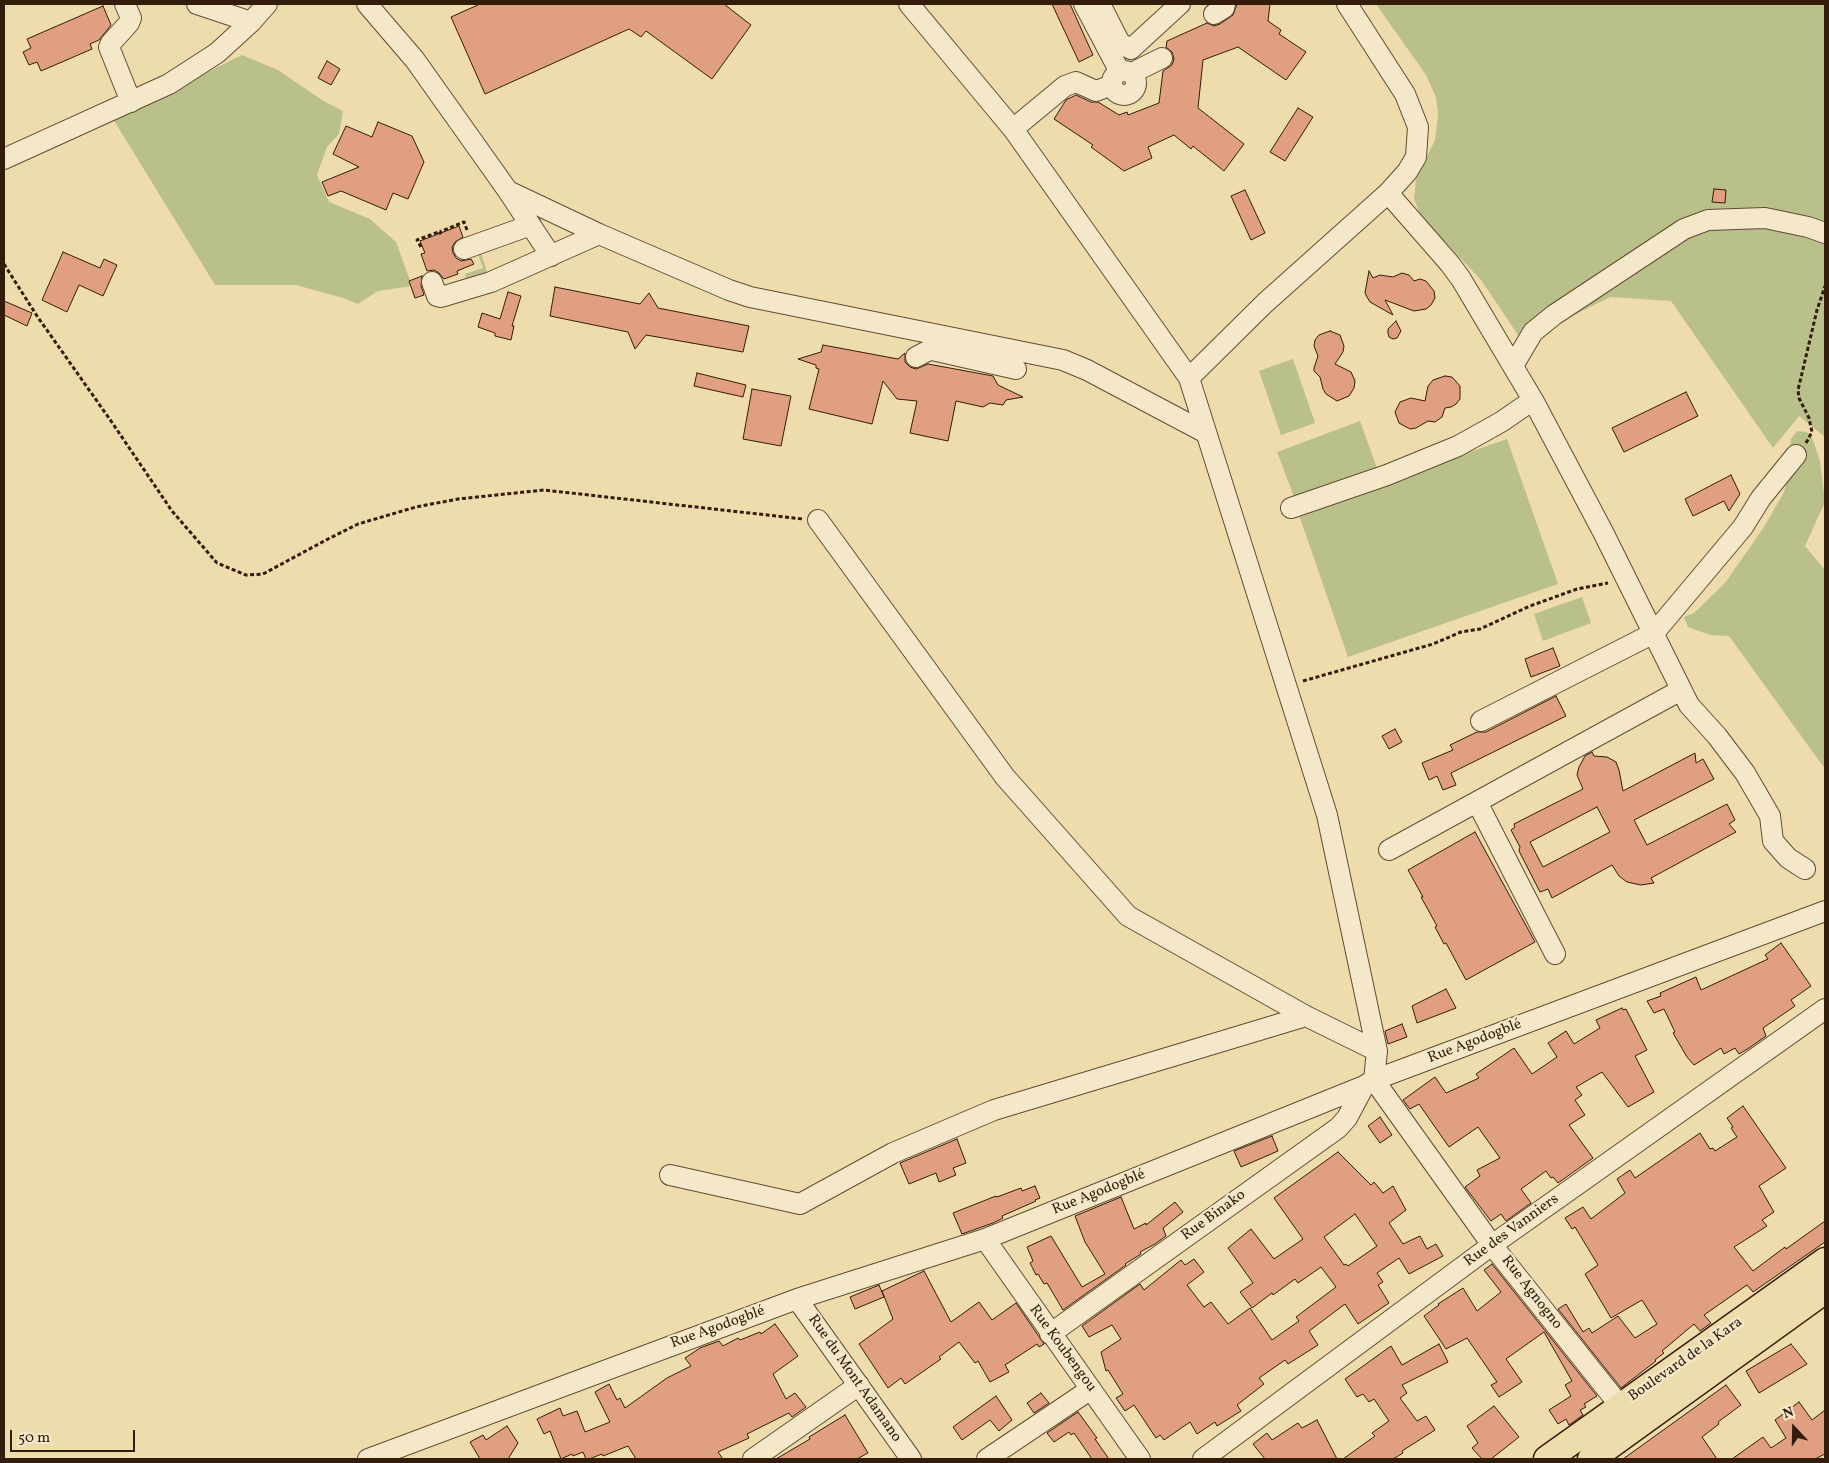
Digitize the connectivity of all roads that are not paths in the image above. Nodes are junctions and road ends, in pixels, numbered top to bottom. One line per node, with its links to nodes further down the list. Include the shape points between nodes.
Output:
1 (125, 4): 13 (street, via 131,18 109,47)
2 (197, 4): 10 (street)
3 (267, 4): 10 (street)
4 (367, 4): 17 (street, via 415,60)
5 (908, 4): 14 (street)
6 (1084, 4): 12 (street)
7 (1100, 4): 11 (street, via 1120,43 1131,49)
8 (1180, 4): 11 (street)
9 (1347, 4): 16 (street, via 1405,94 1418,127 1416,157)
10 (251, 22): 13 (street, via 218,53 169,84)
11 (1142, 39): 12 (street, via 1158,60)
12 (1122, 78): 14 (street, via 1096,91 1076,82 1065,86)
13 (131, 102): 15 (street)
14 (1013, 129): 28 (street)
15 (4, 159)
16 (1393, 187): 26 (street, via 1407,216 1461,279); 28 (street, via 1265,303)
17 (508, 191): 18 (street); 20 (street)
18 (531, 225): 21 (street); 22 (street)
19 (1825, 233): 26 (street, via 1765,218 1708,220 1684,229 1554,315 1533,332)
20 (599, 234): 22 (street); 24 (street, via 750,297)
21 (464, 249)
22 (551, 256): 23 (street, via 490,282 441,297 437,296)
23 (432, 282)
24 (939, 341): 25 (street); 27 (street, via 936,351); 30 (street, via 1063,360)
25 (916, 357)
26 (1513, 366): 29 (street)
27 (1016, 369)
28 (1189, 378): 30 (street)
29 (1533, 400): 32 (street, via 1458,446); 34 (street)
30 (1206, 433): 44 (street, via 1327,815)
31 (1796, 455): 34 (street, via 1738,533)
32 (1291, 508)
33 (818, 520): 43 (street, via 1006,777 1128,916)
34 (1654, 633): 35 (street); 36 (street)
35 (1682, 690): 37 (street); 39 (street, via 1689,705 1745,773 1770,816 1773,841 1788,858)
36 (1481, 721)
37 (1477, 802): 38 (street); 41 (street)
38 (1389, 850)
39 (1805, 869)
40 (1825, 912): 45 (street, Rue Agodogblé)
41 (1555, 954)
42 (1825, 1008): 48 (street, Rue des Vanniers)
43 (1306, 1016): 44 (street); 46 (street, via 994,1110 893,1153 800,1204)
44 (1378, 1051): 45 (street)
45 (1369, 1083): 47 (street, Rue Agodogblé); 48 (street, Rue Agnogno); 52 (street, Rue Binako, via 1338,1128)
46 (670, 1175)
47 (985, 1239): 51 (street, Rue Agodogblé); 52 (street, Rue Koubengou)
48 (1492, 1245): 55 (street, Rue Agnogno); 62 (street, Rue des Vanniers)
49 (1825, 1261): 55 (main road, Boulevard de la Kara)
50 (1825, 1290): 64 (main road, Boulevard de la Kara)
51 (797, 1299): 53 (street, Rue du Mont Adamano); 56 (street, Rue Agodogblé)
52 (1050, 1334): 54 (street, Rue Koubengou)
53 (859, 1385): 58 (street); 59 (street, Rue du Mont Adamano)
54 (1091, 1389): 60 (street); 61 (street, Rue Koubengou)
55 (1617, 1402): 63 (main road, Boulevard de la Kara)
56 (401, 1454): 57 (street, Rue Agodogblé)
57 (368, 1459)
58 (753, 1459)
59 (911, 1459)
60 (987, 1459)
61 (1140, 1459)
62 (1203, 1459)
63 (1547, 1459)
64 (1591, 1459)

